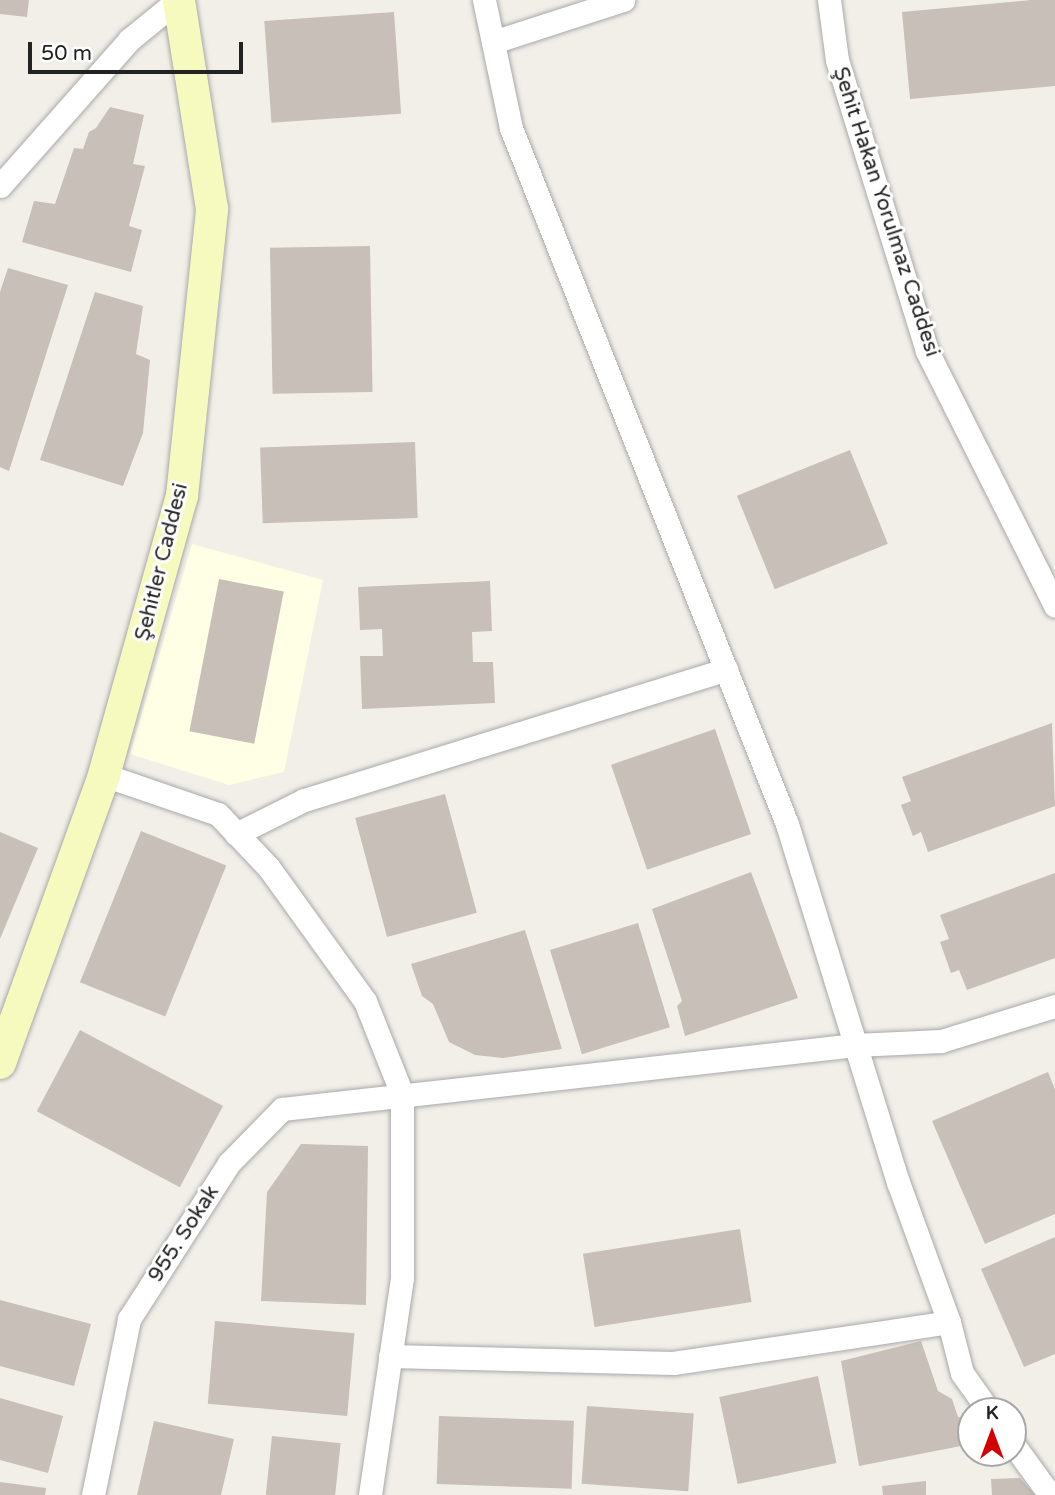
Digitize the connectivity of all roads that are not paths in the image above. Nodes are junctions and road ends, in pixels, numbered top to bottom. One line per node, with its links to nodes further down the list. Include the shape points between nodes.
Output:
1 (179, 0): 6 (street, via 129,40); 9 (street, Şehitler Caddesi, via 212,209 182,496)
2 (484, 0): 5 (street)
3 (623, 0): 5 (street)
4 (829, 0): 7 (street, Şehit Hakan Yorulmaz Caddesi, via 837,60 927,351)
5 (493, 42): 8 (street, via 511,128)
6 (0, 186)
7 (1055, 606)
8 (726, 669): 10 (street, via 304,800); 13 (street, via 787,824)
9 (104, 775): 10 (street, via 218,814); 12 (street, Şehitler Caddesi)
10 (236, 834): 14 (street, via 269,868 365,1001)
11 (1055, 1006): 13 (street, 955. Sokak, via 941,1041)
12 (3, 1045)
13 (855, 1045): 14 (street, 955. Sokak); 15 (street)
14 (402, 1094): 16 (street, via 402,1278); 19 (street, 955. Sokak, via 282,1109 229,1163 129,1319)
15 (949, 1322): 16 (street, via 673,1363); 17 (street, via 962,1373)
16 (390, 1356): 20 (street)
17 (979, 1397)
18 (1027, 1463): 21 (street)
19 (93, 1495)
20 (370, 1495)
21 (1050, 1495)

